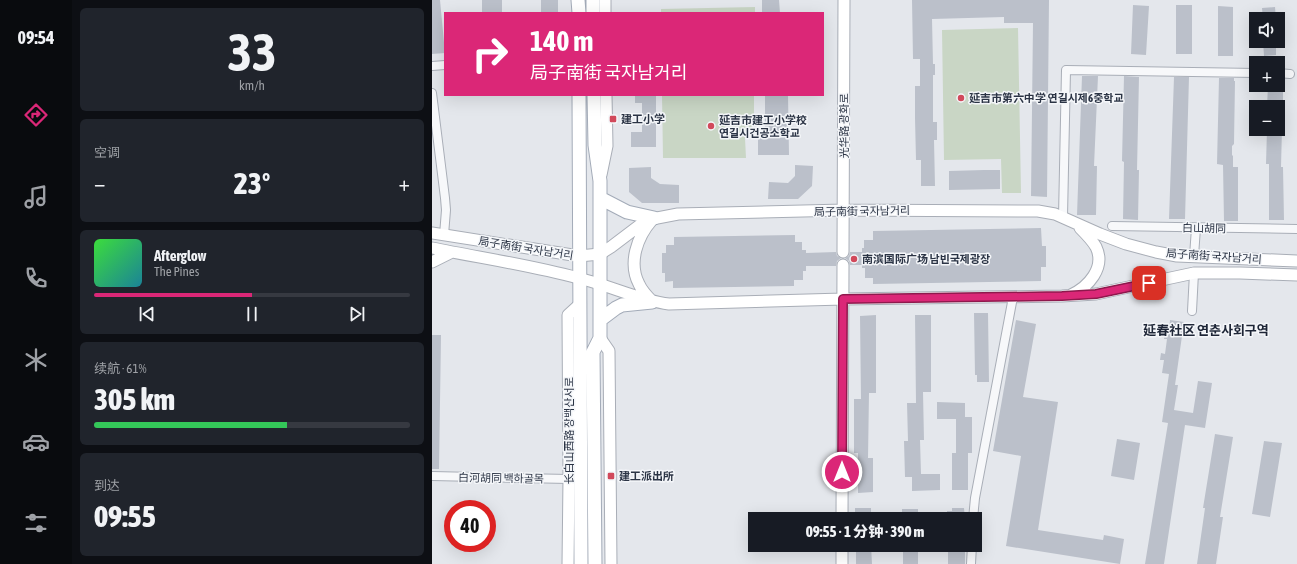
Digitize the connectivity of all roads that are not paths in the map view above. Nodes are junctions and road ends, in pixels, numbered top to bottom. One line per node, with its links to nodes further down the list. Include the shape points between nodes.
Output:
1 (578, 0): 5 (main road)
2 (593, 0): 6 (main road)
3 (605, 0): 7 (main road)
4 (844, 0): 19 (main road, 光华路 광화로)
5 (578, 12)
6 (593, 12)
7 (605, 12)
8 (444, 65): 9 (street)
9 (432, 66)
10 (1249, 73): 20 (street, via 1066,70)
11 (1285, 74): 12 (street)
12 (1290, 74)
13 (432, 93): 27 (street, via 445,198)
14 (579, 96): 32 (main road, 长白山西路 장백산서로)
15 (594, 96): 17 (main road, via 594,145)
16 (606, 96): 17 (main road, via 607,146)
17 (600, 181): 18 (main road)
18 (600, 198): 21 (main road, via 627,212); 31 (main road)
19 (844, 210): 20 (main road, 局子南街 국자남거리, via 1038,211); 21 (main road, 局子南街 국자남거리, via 678,214); 30 (main road, 光华路 광화로)
20 (1063, 217): 22 (main road, 局子南街 국자남거리)
21 (654, 218): 31 (main road, 局子南街 국자남거리, via 644,222); 44 (main road, via 638,243 634,264 638,284)
22 (1076, 224): 33 (main road, 局子南街 국자남거리, via 1126,244 1177,256); 41 (main road, via 1096,247 1098,260 1095,272 1088,283)
23 (1112, 226): 24 (street, 白山胡同)
24 (1196, 228): 25 (street, 白山胡同); 33 (street)
25 (1297, 229)
26 (432, 233): 27 (main road, 局子南街 국자남거리)
27 (444, 235): 32 (main road, 局子南街 국자남거리)
28 (432, 248): 29 (main road, 局子南街 국자남거리)
29 (452, 252): 34 (main road); 39 (main road, 局子南街 국자남거리)
30 (844, 252)
31 (600, 254): 32 (main road, 局子南街 국자남거리); 40 (main road)
32 (579, 256): 39 (main road, 长白山西路 장백산서로)
33 (1194, 256): 35 (main road, 局子南街 국자남거리)
34 (432, 262)
35 (1297, 262)
36 (844, 265): 43 (main road)
37 (1194, 273): 38 (main road, 局子南街 국자남거리); 41 (main road, 局子南街 국자남거리, via 1111,291); 46 (street)
38 (1297, 275)
39 (581, 278): 40 (main road, 局子南街 국자남거리); 45 (main road, 长白山西路 장백산서로)
40 (599, 284): 44 (main road, 局子南街 국자남거리); 47 (main road)
41 (1069, 296): 42 (main road, 局子南街 국자남거리)
42 (1013, 297): 43 (main road, 局子南街 국자남거리); 52 (street)
43 (843, 299): 44 (main road, 局子南街 국자남거리, via 669,304); 51 (main road)
44 (652, 302): 47 (main road, via 616,308)
45 (580, 304): 50 (main road, 长白山西路 장백산서로, via 568,315); 56 (main road, 长白山西路 장백산서로)
46 (1192, 311)
47 (600, 320): 48 (main road)
48 (600, 338): 57 (main road, via 593,352); 58 (main road, via 609,351)
49 (432, 476): 50 (street, 白河胡同 백하골목)
50 (569, 479): 55 (main road, 长白山西路 장백산서로)
51 (842, 512)
52 (974, 512)
53 (842, 552): 59 (main road)
54 (972, 552): 60 (street)
55 (568, 564)
56 (581, 564)
57 (595, 564)
58 (611, 564)
59 (842, 564)
60 (971, 564)

